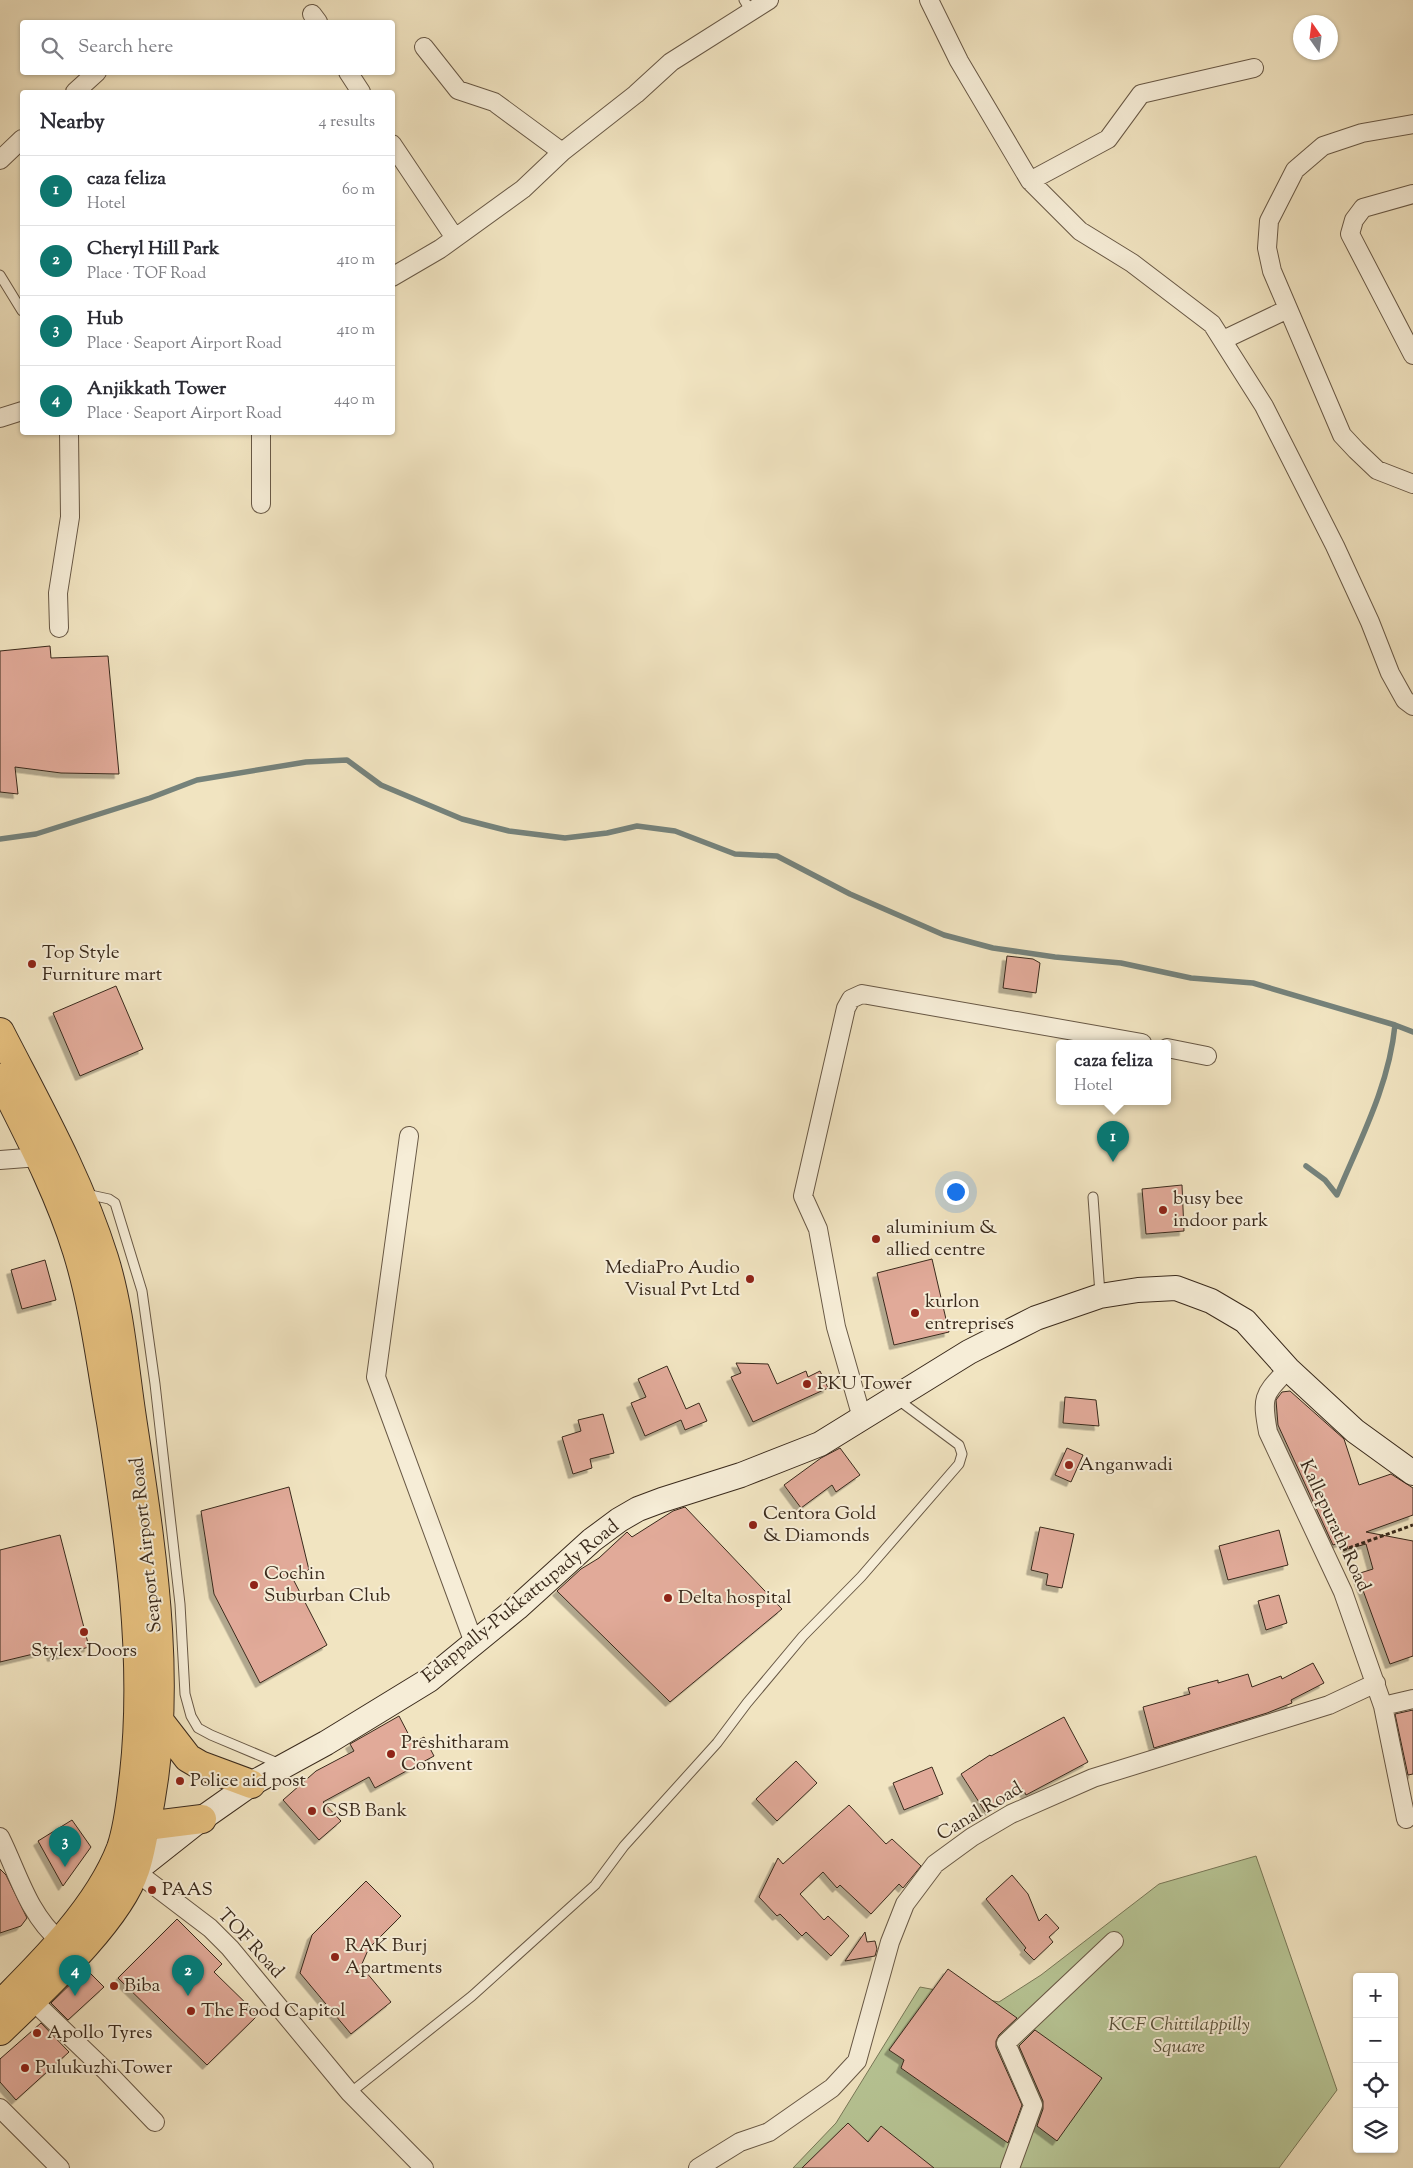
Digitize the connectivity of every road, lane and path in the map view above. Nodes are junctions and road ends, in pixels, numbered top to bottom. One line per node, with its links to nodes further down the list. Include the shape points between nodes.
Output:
1 (769, 0): 3 (street)
2 (929, 0): 15 (street, via 958,61)
3 (747, 5): 13 (street, via 737,21 671,62)
4 (424, 47): 13 (street, via 458,90 494,102)
5 (1254, 68): 15 (street, via 1141,94 1108,140)
6 (94, 75): 8 (street)
7 (350, 75): 9 (street)
8 (77, 90)
9 (360, 90)
10 (1413, 124): 21 (street, via 1362,133 1323,146 1295,170 1269,221 1267,248 1272,271)
11 (20, 141): 14 (street)
12 (395, 149): 17 (street)
13 (562, 152): 17 (street, via 523,189)
14 (0, 160)
15 (1030, 181): 22 (street, via 1080,231 1132,263 1186,303 1212,324)
16 (1413, 194): 23 (street, via 1363,208 1354,220 1350,234)
17 (454, 238): 19 (street)
18 (0, 275): 20 (lane)
19 (395, 275)
20 (20, 308)
21 (1288, 309): 22 (street); 28 (street, via 1342,435 1377,470)
22 (1223, 340): 31 (street, via 1264,406 1335,546 1390,672 1405,700)
23 (1413, 355)
24 (20, 412): 25 (street)
25 (0, 418)
26 (70, 435): 30 (street, via 70,517 58,593)
27 (261, 435): 29 (street)
28 (1413, 484)
29 (261, 504)
30 (58, 628)
31 (1413, 706)
32 (0, 1032): 40 (main road, Seaport Airport Road)
33 (1125, 1040): 45 (street, via 862,994 851,999 846,1008 803,1196 818,1229 836,1327)
34 (1171, 1049): 35 (street)
35 (1207, 1056)
36 (0, 1078): 38 (main road, Seaport Airport Road)
37 (409, 1136): 49 (street, via 376,1377)
38 (39, 1157): 39 (street); 58 (main road, Seaport Airport Road, via 62,1205 77,1253 96,1332 120,1479 138,1662)
39 (0, 1160)
40 (81, 1193): 53 (main road, Seaport Airport Road, via 105,1261 123,1356 152,1568); 54 (lane, via 115,1203 142,1291 180,1604 185,1694 190,1716 198,1728 211,1735)
41 (1093, 1197): 42 (lane)
42 (1100, 1296): 43 (main road, Edappally-Pukkattupady Road, via 1176,1288 1212,1301 1245,1321); 44 (main road, Edappally-Pukkattupady Road, via 1036,1318 969,1352)
43 (1288, 1369): 46 (main road, Edappally-Pukkattupady Road, via 1355,1431); 48 (street, Kallepurath Road, via 1266,1393 1264,1412 1268,1432)
44 (894, 1398): 45 (main road, Edappally-Pukkattupady Road); 66 (lane, via 959,1445 962,1454 959,1464 861,1577 803,1636 717,1743 624,1846 595,1885 472,1996)
45 (862, 1418): 49 (main road, Edappally-Pukkattupady Road, via 820,1444 741,1475 654,1503 620,1520 592,1540)
46 (1413, 1472)
47 (1413, 1525): 48 (path)
48 (1326, 1556): 50 (street, Kallepurath Road, via 1343,1592)
49 (474, 1643): 54 (main road, Edappally-Pukkattupady Road, via 429,1680)
50 (1376, 1683): 52 (street, Kallepurath Road); 71 (street, Canal Road, via 1329,1705 1093,1778 1011,1814 972,1837 935,1864 905,1904 890,1942 857,2061 832,2088 769,2132 740,2142)
51 (1413, 1699): 52 (street)
52 (1383, 1706): 57 (street, Kallepurath Road)
53 (161, 1723): 55 (main road, via 188,1758); 58 (main road, Seaport Airport Road, via 151,1805)
54 (285, 1766): 55 (main road, Edappally-Pukkattupady Road)
55 (251, 1784): 56 (main road, Edappally-Pukkattupady Road)
56 (202, 1819): 58 (main road); 60 (main road, Edappally-Pukkattupady Road)
57 (1406, 1819)
58 (136, 1827): 60 (main road, Seaport Airport Road, via 122,1845)
59 (0, 1837): 61 (street, via 30,1904 47,1931)
60 (124, 1868): 61 (main road, Seaport Airport Road); 63 (main road, Seaport Airport Road, via 123,1894 105,1920); 66 (street, TOF Road, via 186,1909 230,1948)
61 (60, 1941): 64 (main road, Seaport Airport Road)
62 (1114, 1941): 72 (street, via 1006,2043 1033,2105)
63 (32, 2000): 65 (main road, Seaport Airport Road); 68 (street)
64 (0, 2005)
65 (0, 2031)
66 (350, 2093): 70 (street, TOF Road)
67 (0, 2108): 69 (street)
68 (154, 2122)
69 (60, 2168)
70 (424, 2168)
71 (698, 2168)
72 (1010, 2168)

